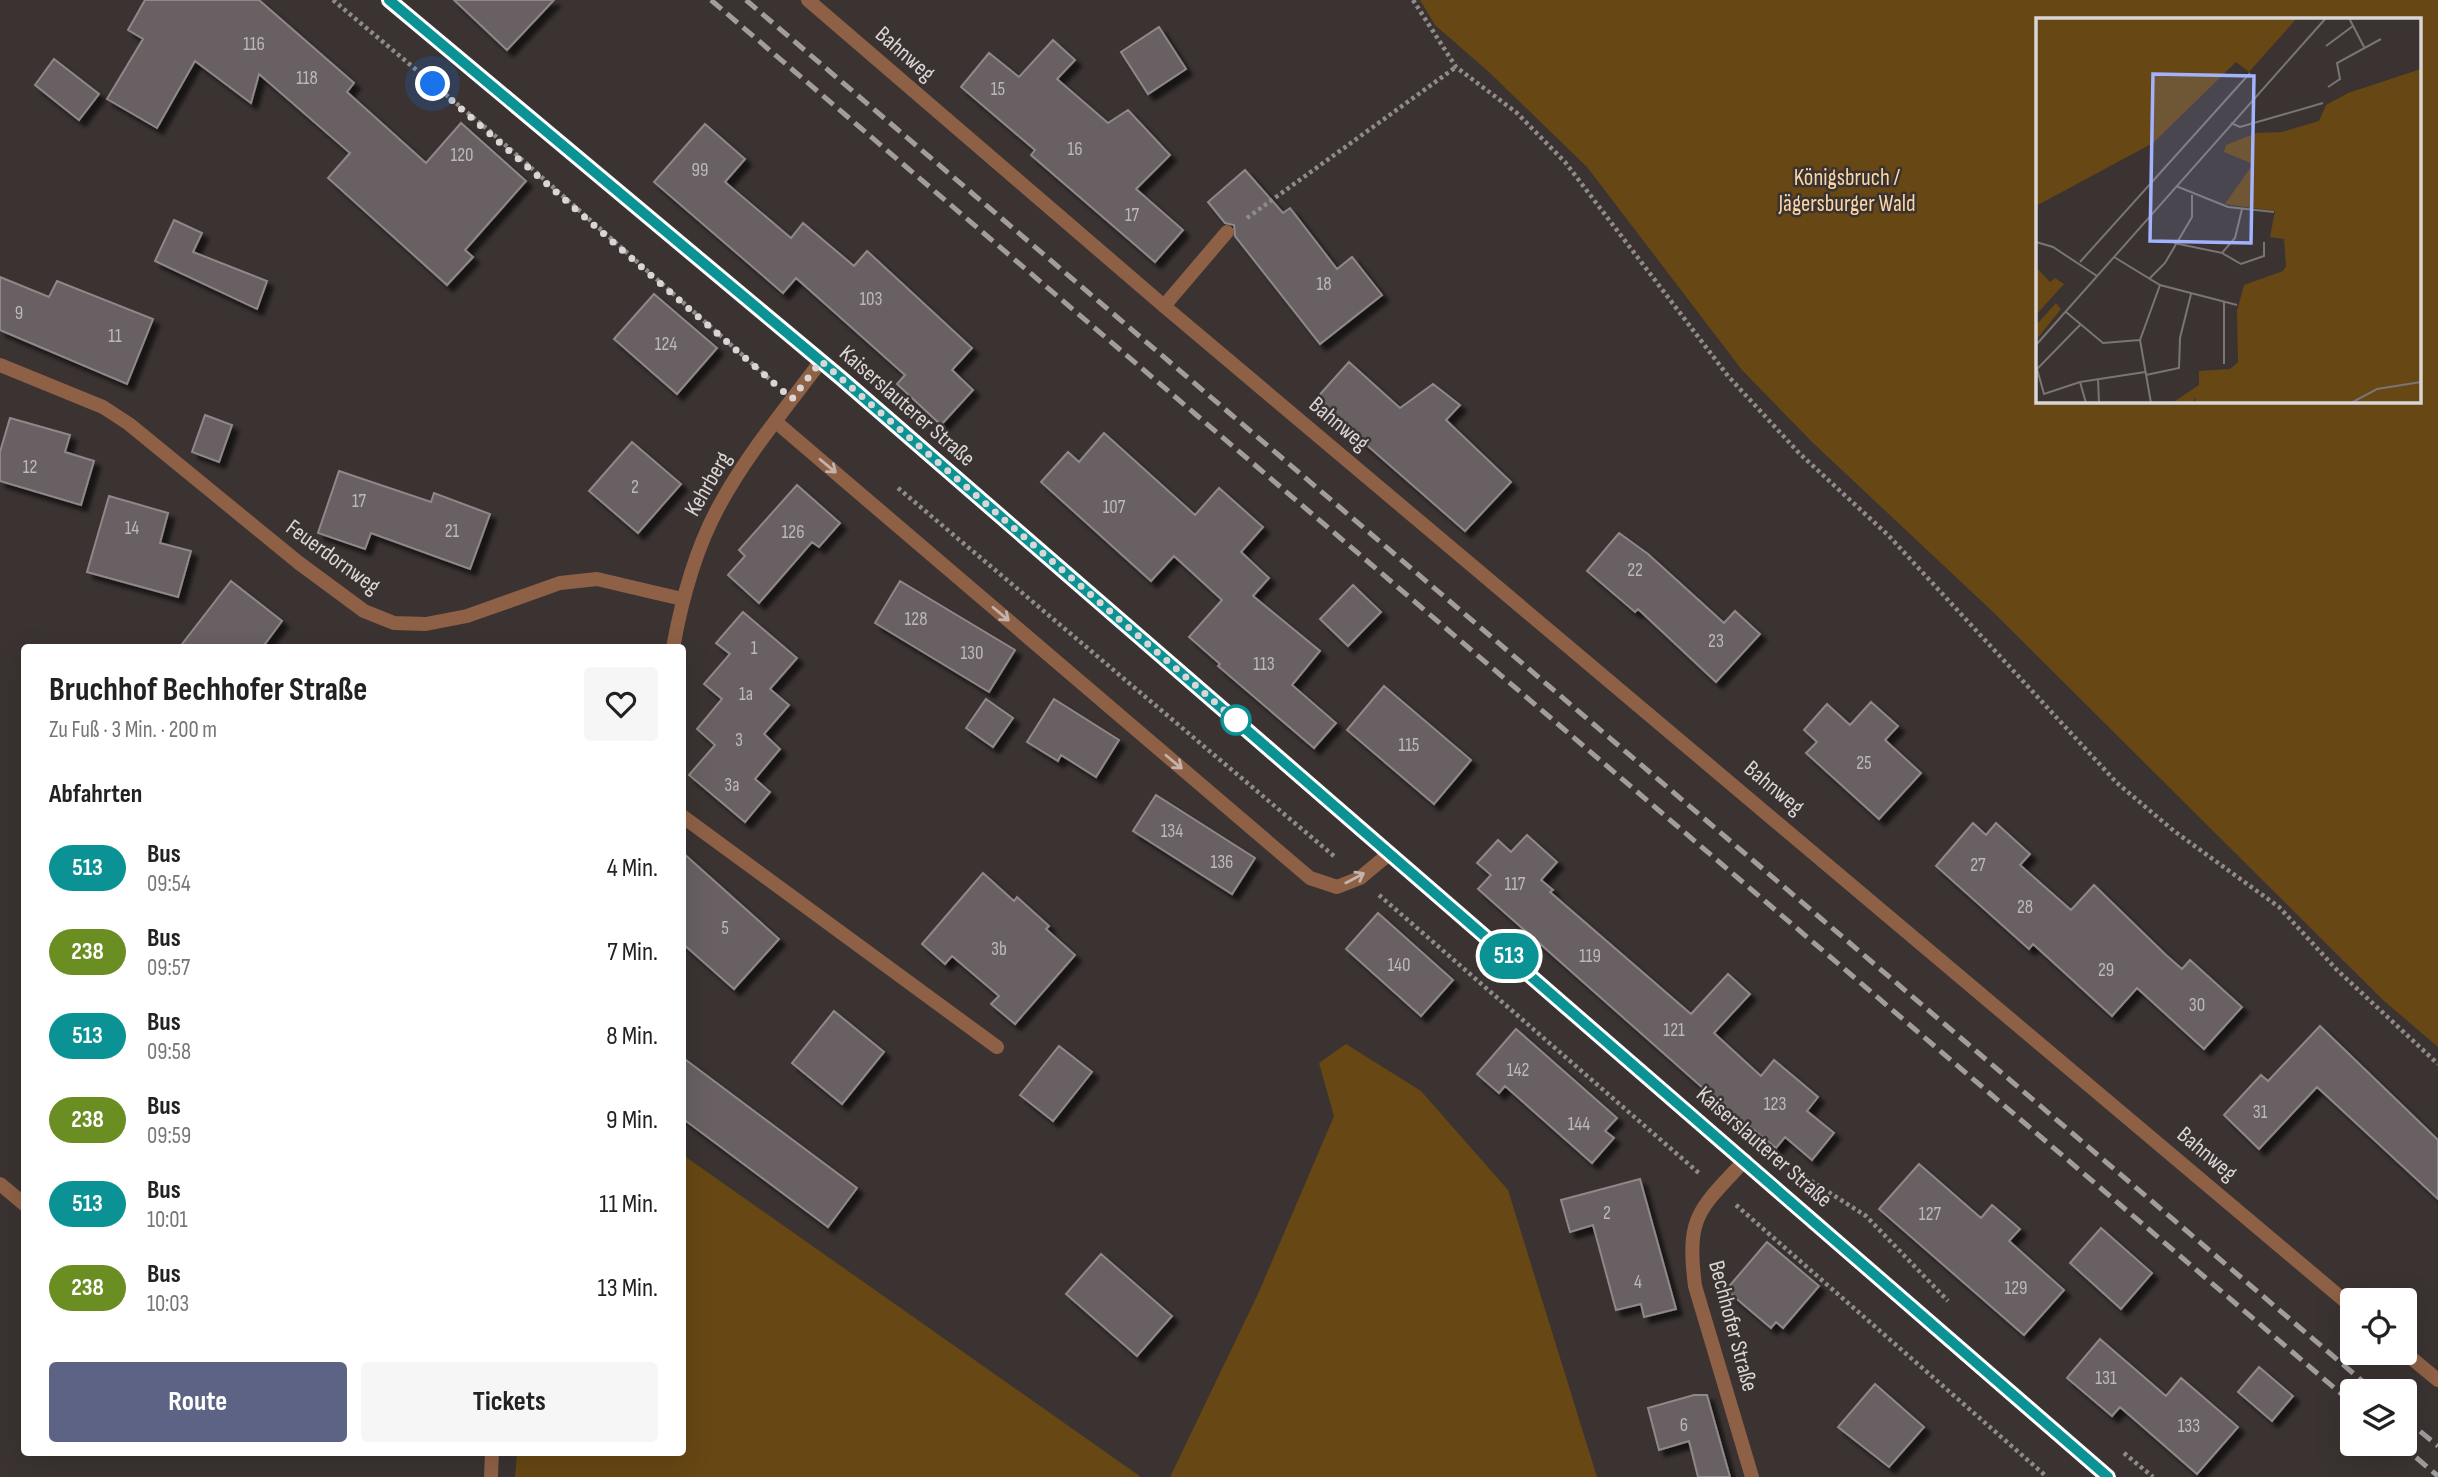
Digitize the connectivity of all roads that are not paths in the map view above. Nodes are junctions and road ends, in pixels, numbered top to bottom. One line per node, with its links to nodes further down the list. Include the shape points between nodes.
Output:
1 (389, 0): 5 (main road, Kaiserslauterer Straße)
2 (808, 0): 4 (street, Bahnweg)
3 (1227, 232): 4 (street)
4 (1164, 306): 16 (street, Bahnweg)
5 (821, 361): 7 (street, Kehrberg); 11 (main road, Kaiserslauterer Straße)
6 (0, 365): 8 (street, Feuerdornweg, via 103,407 129,424 299,564 364,611 394,623 426,624 467,616 560,583 597,579)
7 (776, 422): 8 (street, Kehrberg, via 719,506); 11 (street, one-way to 11, via 1310,878 1337,887 1360,878)
8 (682, 599): 9 (street, Kehrberg)
9 (674, 644)
10 (686, 819): 12 (street)
11 (1390, 853): 13 (main road, Kaiserslauterer Straße)
12 (996, 1047)
13 (1745, 1160): 21 (street, Bechhofer Straße, via 1692,1227 1692,1257 1695,1286); 22 (main road, Kaiserslauterer Straße)
14 (0, 1184): 15 (street)
15 (21, 1202)
16 (2340, 1297)
17 (2417, 1363): 18 (street)
18 (2438, 1380)
19 (492, 1456): 20 (street)
20 (491, 1477)
21 (1752, 1477)
22 (2108, 1477)

